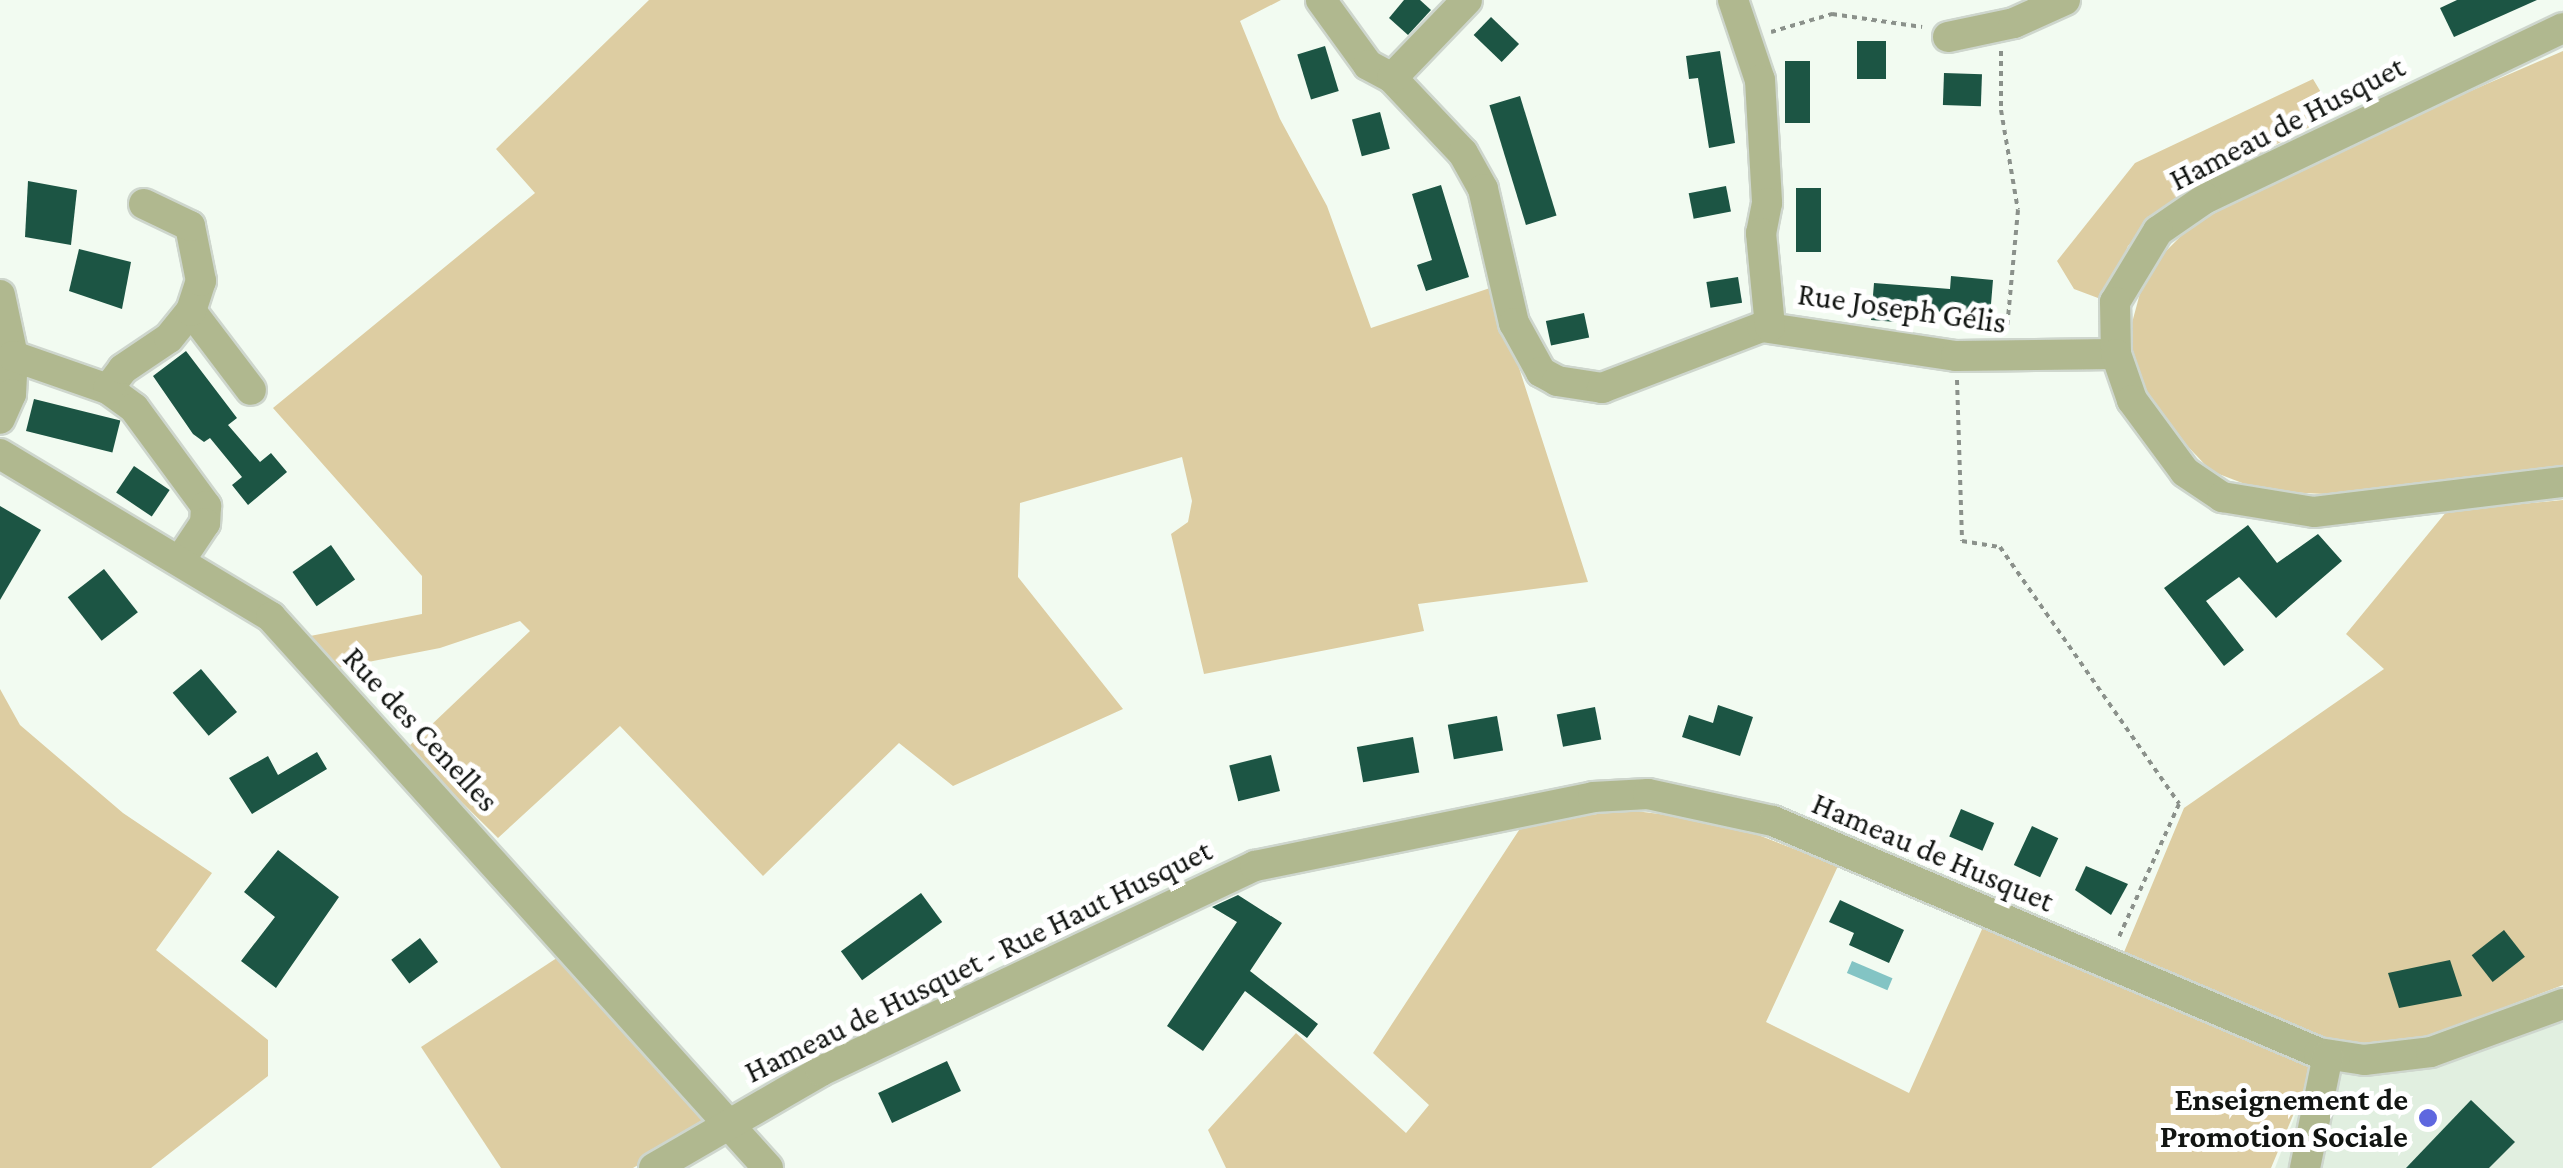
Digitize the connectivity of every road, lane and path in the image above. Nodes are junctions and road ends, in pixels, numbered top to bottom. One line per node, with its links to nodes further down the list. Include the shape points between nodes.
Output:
1 (1321, 0): 10 (street, Rue Joseph Gélis, via 1368,65)
2 (1466, 0): 10 (street)
3 (1734, 0): 9 (street)
4 (2065, 0): 6 (street)
5 (2552, 0): 7 (street)
6 (2002, 26): 8 (street); 18 (path, via 2001,110 2018,210)
7 (2563, 27): 15 (street, Hameau de Husquet, via 2270,165 2158,231 2115,302)
8 (1948, 38): 9 (path, via 1908,22 1832,14)
9 (1747, 39): 14 (street, via 1763,117 1767,203 1761,233)
10 (1392, 78): 14 (street, Rue Joseph Gélis, via 1445,128 1483,189 1514,323 1541,372 1577,388 1602,388 1700,346)
11 (144, 204): 13 (street, via 190,226 198,243 202,281)
12 (0, 295): 16 (street)
13 (190, 311): 19 (street, via 169,338 123,369); 20 (street)
14 (1770, 327): 17 (street, Rue Joseph Gélis, via 1807,338)
15 (2116, 354): 18 (street, Rue Joseph Gélis); 23 (street, Hameau de Husquet, via 2132,400 2158,438 2185,472 2222,498 2314,512)
16 (14, 356): 19 (street); 21 (street, via 11,394)
17 (1956, 356): 18 (street, Rue Joseph Gélis); 26 (path, via 1962,541 2000,546 2178,804)
18 (2004, 358)
19 (108, 389): 24 (street, via 134,408 206,506 205,522)
20 (251, 390)
21 (0, 419)
22 (0, 454): 24 (street, Rue des Cenelles)
23 (2563, 482)
24 (180, 559): 29 (street, Rue des Cenelles, via 270,617)
25 (1255, 866): 26 (street, Hameau de Husquet, via 1529,808 1648,794 1773,821); 29 (street, Hameau de Husquet - Rue Haut Husquet, via 839,1062)
26 (2107, 964): 28 (street, Hameau de Husquet)
27 (2563, 1004): 28 (street, Hameau de Husquet, via 2431,1052 2364,1060)
28 (2328, 1055): 32 (street)
29 (732, 1121): 30 (street, Hameau de Husquet - Rue Haut Husquet); 31 (street, Rue des Cenelles)
30 (654, 1168)
31 (768, 1168)
32 (2305, 1168)

